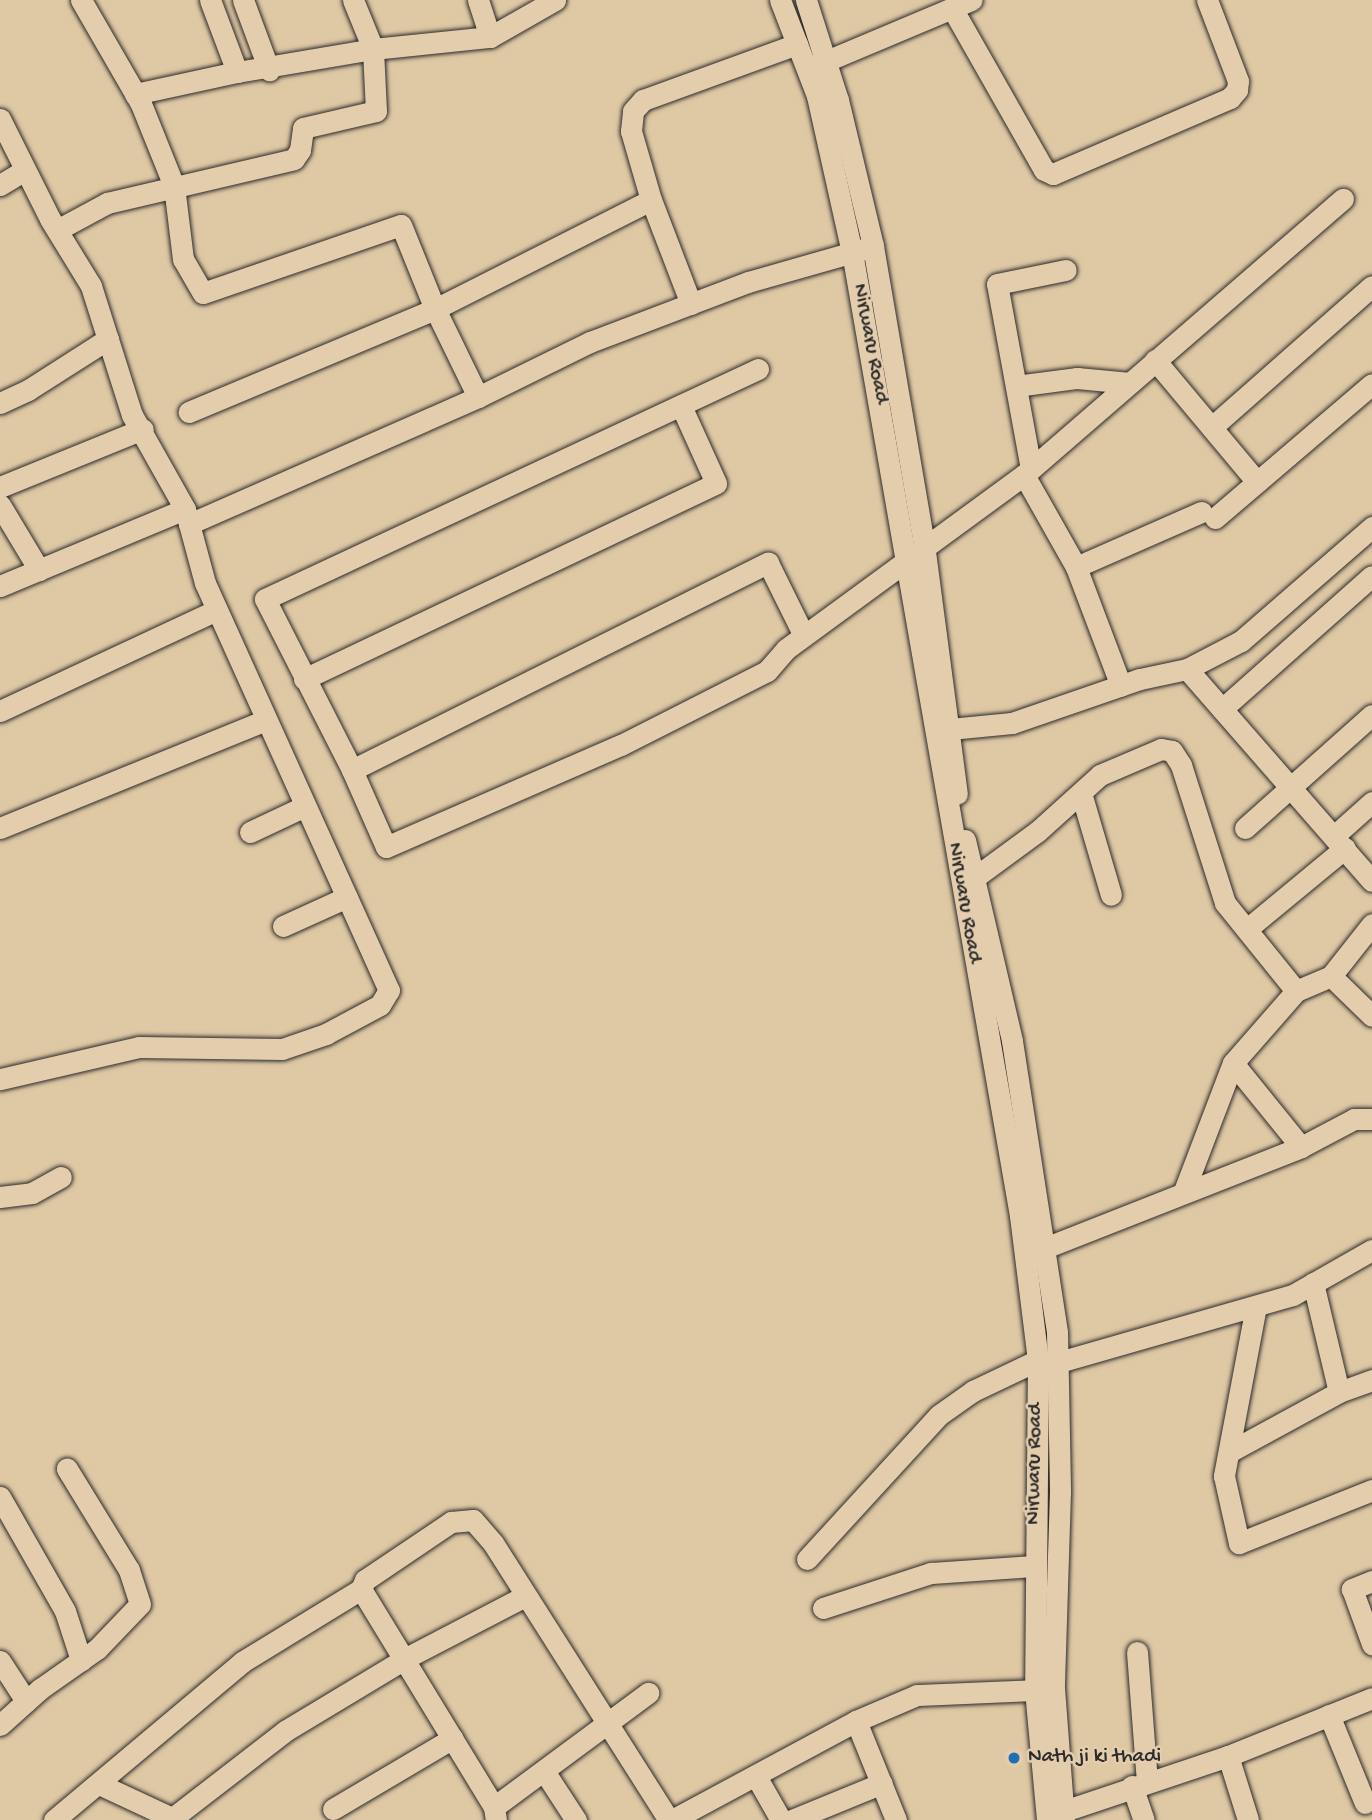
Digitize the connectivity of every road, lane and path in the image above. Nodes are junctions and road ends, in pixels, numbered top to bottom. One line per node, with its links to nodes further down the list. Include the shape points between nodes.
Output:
1 (81, 0): 17 (street)
2 (210, 0): 16 (street)
3 (243, 0): 15 (street)
4 (353, 0): 13 (street)
5 (478, 0): 11 (street)
6 (555, 0): 11 (street)
7 (780, 0): 12 (street, Nirwaru Road)
8 (806, 0): 14 (street, Nirwaru Road)
9 (1207, 0): 10 (street, via 1238,81 1230,98 1053,174 1044,170)
10 (962, 4): 14 (street)
11 (490, 37): 13 (street)
12 (797, 44): 14 (street, Nirwaru Road); 23 (street, via 643,100 633,111 631,131)
13 (373, 49): 15 (street); 21 (street, via 377,105 372,115 303,128 294,159)
14 (816, 66): 25 (street, Nirwaru Road); 26 (street, Nirwaru Road)
15 (269, 70): 16 (street)
16 (237, 72): 17 (street)
17 (135, 94): 21 (street)
18 (0, 119): 19 (street)
19 (25, 170): 20 (street); 24 (street)
20 (0, 185)
21 (174, 186): 24 (street, via 107,203); 30 (street, via 183,259 203,293 401,225)
22 (1343, 198): 32 (street)
23 (651, 200): 29 (street); 30 (street)
24 (57, 230): 31 (street, via 91,286)
25 (873, 246): 26 (street); 49 (street, Nirwaru Road)
26 (852, 252): 29 (street); 50 (street, Nirwaru Road)
27 (1066, 270): 36 (street, via 997,284)
28 (1372, 286): 41 (street)
29 (691, 304): 37 (street, via 590,342)
30 (435, 309): 37 (street); 40 (street)
31 (108, 339): 38 (street); 42 (street, via 132,415)
32 (1155, 360): 34 (street); 41 (street)
33 (758, 369): 39 (street)
34 (1130, 383): 36 (street, via 1077,378); 43 (street)
35 (1372, 384): 44 (street)
36 (1016, 386): 43 (street)
37 (478, 397): 47 (street)
38 (0, 403)
39 (681, 406): 58 (street, via 716,484); 58 (street, via 265,599)
40 (189, 412)
41 (1212, 427): 44 (street)
42 (142, 429): 45 (street); 47 (street)
43 (1027, 472): 49 (street); 51 (street)
44 (1257, 482): 51 (street, via 1208,515)
45 (0, 487)
46 (0, 505): 52 (street)
47 (187, 517): 52 (street); 55 (street)
48 (1372, 527): 57 (street, via 1241,641)
49 (924, 544): 50 (street); 64 (street, Nirwaru Road)
50 (905, 560): 56 (street); 95 (street, Nirwaru Road)
51 (1076, 567): 59 (street)
52 (39, 570): 54 (street)
53 (1372, 576): 60 (street)
54 (0, 586)
55 (217, 610): 61 (street); 63 (street)
56 (804, 636): 65 (street, via 768,563); 65 (street, via 767,671 621,745 386,847)
57 (1187, 669): 59 (street); 60 (street)
58 (304, 679): 65 (street)
59 (1121, 686): 64 (street, via 1012,723)
60 (1222, 709): 66 (street)
61 (0, 711)
62 (1372, 715): 66 (street)
63 (266, 720): 69 (street); 70 (street)
64 (950, 729): 74 (street, Nirwaru Road, via 960,818)
65 (352, 770)
66 (1290, 785): 71 (street); 73 (street)
67 (1081, 793): 74 (street); 76 (street); 80 (street, via 1100,775 1161,750 1172,751 1181,765 1225,903)
68 (1372, 802): 73 (street)
69 (305, 806): 72 (street); 77 (street)
70 (0, 828)
71 (1245, 828)
72 (250, 832)
73 (1339, 842): 75 (street); 80 (street)
74 (974, 878): 91 (street, Nirwaru Road, via 1012,1041)
75 (1372, 881)
76 (1111, 895)
77 (347, 897): 79 (street); 85 (street, via 389,990 380,1005 326,1034 272,1050 139,1047)
78 (1372, 924): 81 (street)
79 (283, 926)
80 (1247, 929): 82 (street)
81 (1331, 976): 82 (street); 83 (street)
82 (1296, 991): 84 (street)
83 (1372, 1016)
84 (1233, 1063): 87 (street); 89 (street)
85 (0, 1079)
86 (1372, 1119): 87 (street, via 1354,1119)
87 (1301, 1147): 89 (street)
88 (61, 1177): 90 (street, via 32,1193)
89 (1184, 1191): 91 (street)
90 (0, 1198)
91 (1045, 1248): 95 (street, Nirwaru Road)
92 (1372, 1250): 93 (street)
93 (1313, 1283): 94 (street, via 1293,1296); 97 (street)
94 (1256, 1306): 95 (street); 98 (street)
95 (1049, 1361): 102 (street, via 973,1391 939,1415); 103 (street, Nirwaru Road); 131 (street, Nirwaru Road)
96 (1372, 1380): 97 (street)
97 (1339, 1392): 98 (street)
98 (1229, 1452): 100 (street, via 1224,1476 1240,1543)
99 (67, 1469): 111 (street, via 130,1570 140,1604)
100 (1372, 1490)
101 (0, 1497): 111 (street, via 65,1611)
102 (807, 1559)
103 (1034, 1566): 107 (street, via 931,1573); 113 (street, Nirwaru Road)
104 (1372, 1581): 108 (street, via 1352,1590)
105 (361, 1589): 106 (street, via 365,1580 451,1522 473,1520); 110 (street); 126 (street, via 242,1662)
106 (525, 1596): 110 (street); 119 (street)
107 (823, 1608)
108 (1372, 1644)
109 (1137, 1652): 127 (street)
110 (406, 1658): 121 (street); 132 (street, via 285,1731)
111 (80, 1660): 116 (street)
112 (0, 1661): 116 (street)
113 (1035, 1689): 118 (street, via 917,1695); 131 (street, Nirwaru Road)
114 (648, 1693): 119 (street)
115 (1372, 1698): 117 (street)
116 (26, 1701): 120 (street)
117 (1329, 1715): 122 (street); 128 (street)
118 (856, 1721): 124 (street); 125 (street)
119 (609, 1723): 123 (street); 135 (street)
120 (0, 1725)
121 (453, 1738): 129 (street); 130 (street)
122 (1228, 1756): 127 (street); 140 (street)
123 (544, 1771): 130 (street); 134 (street)
124 (757, 1778): 135 (street); 136 (street)
125 (882, 1783): 137 (street); 138 (street)
126 (99, 1784): 132 (street); 133 (street)
127 (1140, 1784): 131 (street); 139 (street)
128 (1365, 1803)
129 (333, 1809)
130 (495, 1813)
131 (1052, 1817)
132 (171, 1819)
133 (54, 1820)
134 (576, 1820)
135 (671, 1820)
136 (781, 1820)
137 (792, 1820)
138 (896, 1820)
139 (1144, 1820)
140 (1248, 1820)

